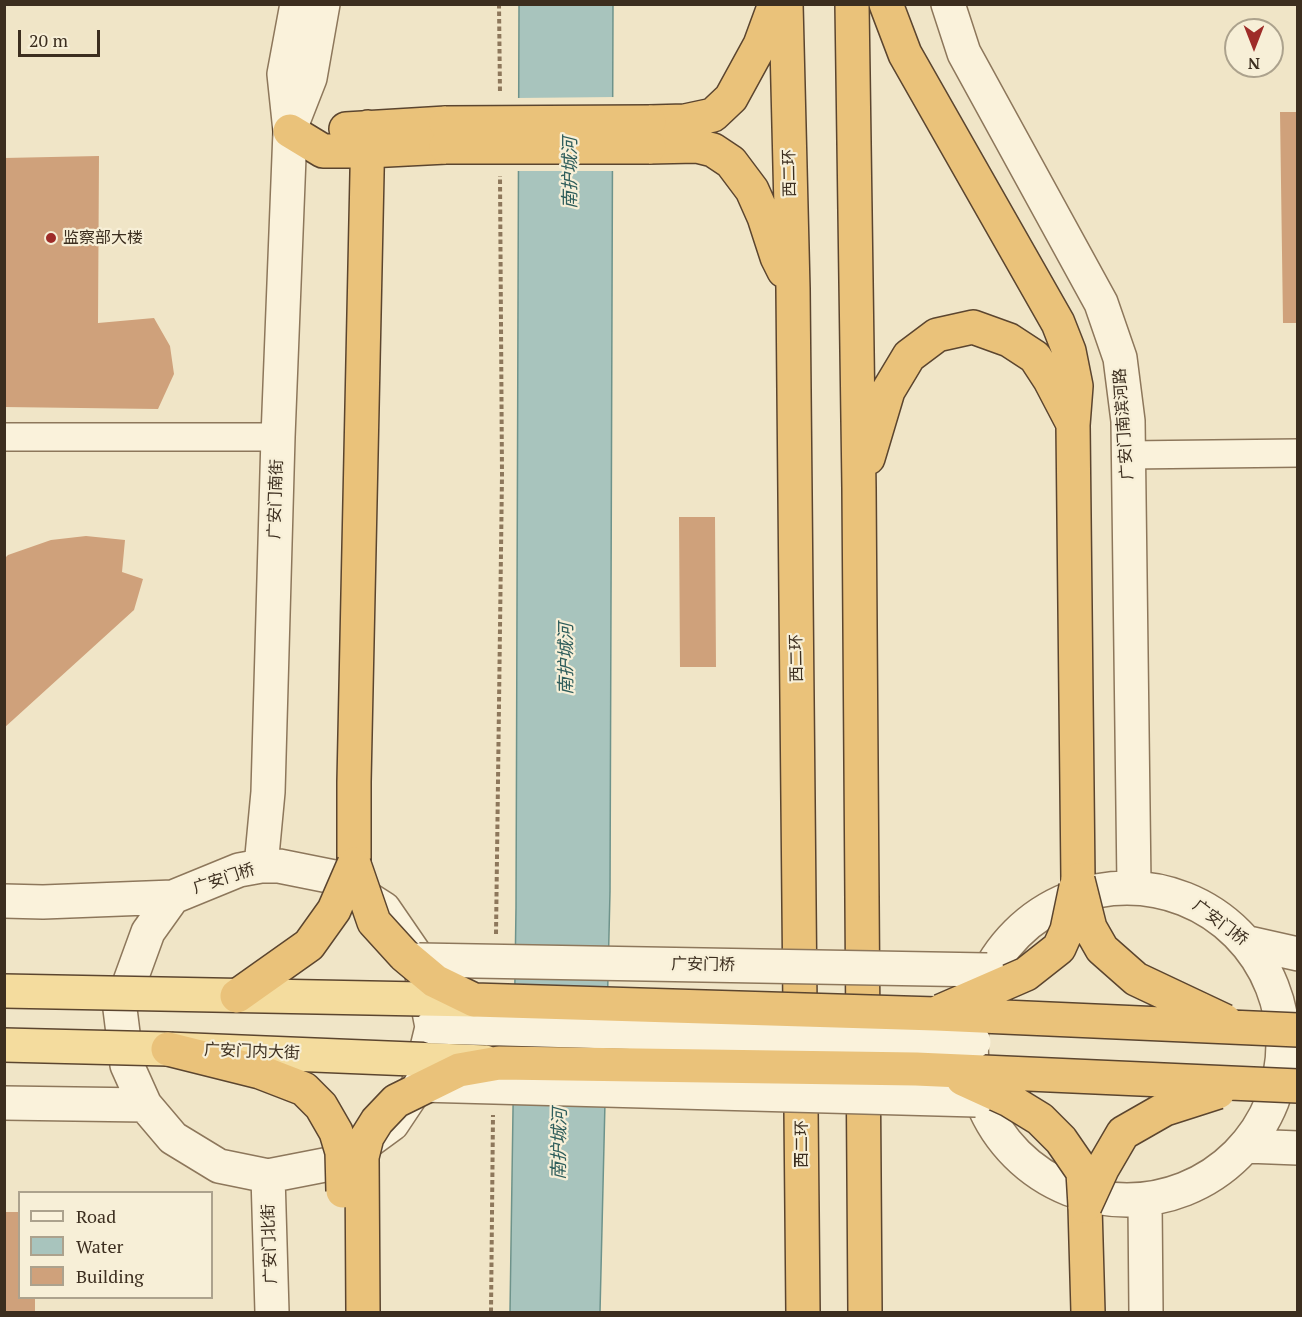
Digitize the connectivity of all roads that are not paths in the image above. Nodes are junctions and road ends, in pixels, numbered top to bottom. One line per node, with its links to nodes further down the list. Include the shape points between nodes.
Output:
1 (297, 4): 8 (street, 广安门南街, via 284,74)
2 (323, 4): 8 (street, 广安门南街, via 310,78)
3 (775, 4): 9 (highway, via 760,45 731,98 713,115)
4 (786, 4): 13 (highway, 西二环)
5 (852, 4): 19 (highway)
6 (886, 4): 14 (highway, via 905,54 1058,323 1076,386)
7 (948, 4): 18 (street, 广安门南滨河路, via 964,53 1101,303 1120,358)
8 (290, 131): 10 (highway); 16 (street, 广安门南街)
9 (649, 135): 11 (highway, bridge); 13 (highway, via 713,150 731,162 752,190)
10 (368, 139): 11 (highway); 12 (highway)
11 (440, 139): 12 (highway, via 384,172)
12 (366, 212): 20 (highway)
13 (793, 289): 56 (highway, 西二环)
14 (1073, 425): 19 (highway, via 1035,357 1010,340 973,327 937,335 909,356 888,391); 22 (highway)
15 (4, 437): 16 (street)
16 (278, 437): 21 (street, 广安门南街, via 268,792)
17 (1298, 453): 18 (street)
18 (1128, 455): 23 (street, 广安门南滨河路)
19 (859, 488): 57 (highway)
20 (354, 864): 31 (highway, bridge, via 334,910 309,945); 32 (highway, bridge, via 374,922 389,939 435,981)
21 (261, 866): 24 (street, 广安门桥, via 239,870); 28 (street, 广安门桥, via 334,877 384,909)
22 (1078, 880): 33 (highway, bridge, via 1059,948 1026,974); 35 (highway, bridge, via 1090,928 1102,949 1136,979)
23 (1134, 885): 26 (street, 广安门桥, via 1196,901); 29 (street, 广安门桥, via 1089,890 1043,909)
24 (172, 897): 25 (street); 47 (street, 广安门桥, via 148,932 120,1009 127,1065)
25 (4, 901)
26 (1249, 943): 27 (street); 48 (street, 广安门桥, via 1275,988 1285,1054 1274,1100)
27 (1298, 954)
28 (419, 960): 29 (street, 广安门桥, bridge); 34 (street, 广安门桥)
29 (987, 970): 37 (street)
30 (4, 992): 31 (main road, bridge)
31 (237, 996): 32 (main road, bridge)
32 (474, 1000): 33 (highway, bridge)
33 (936, 1014): 35 (highway, bridge)
34 (432, 1027): 37 (street, bridge); 42 (street, 广安门桥)
35 (1238, 1027): 36 (highway, bridge)
36 (1298, 1030)
37 (974, 1042): 45 (street)
38 (4, 1045): 39 (main road, 广安门内大街, bridge)
39 (168, 1049): 40 (main road, 广安门内大街, bridge); 54 (highway, bridge, via 282,1079 304,1089 321,1106 342,1152)
40 (499, 1063): 41 (highway, bridge); 55 (highway, bridge, via 459,1070 396,1101 376,1121 367,1137 362,1157)
41 (944, 1070): 43 (highway, bridge); 52 (highway, bridge, via 1040,1119 1061,1140 1083,1172)
42 (418, 1084): 45 (street, bridge); 50 (street, 广安门桥, via 392,1124 340,1162)
43 (1244, 1084): 44 (highway, bridge); 52 (highway, bridge, via 1165,1109 1123,1133)
44 (1298, 1086)
45 (976, 1100): 51 (street, 广安门桥, via 1034,1171 1071,1196)
46 (4, 1103): 47 (street)
47 (145, 1106): 50 (street, 广安门桥, via 173,1138 219,1166)
48 (1246, 1146): 49 (street); 51 (street, 广安门桥, via 1200,1181)
49 (1298, 1148)
50 (268, 1176): 53 (street, 广安门北街)
51 (1145, 1202): 59 (street)
52 (1085, 1206): 58 (highway)
53 (272, 1312)
54 (345, 1312)
55 (363, 1312)
56 (803, 1312)
57 (865, 1312)
58 (1088, 1312)
59 (1146, 1312)

